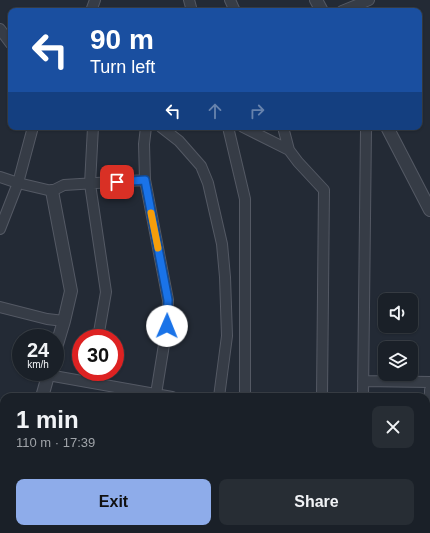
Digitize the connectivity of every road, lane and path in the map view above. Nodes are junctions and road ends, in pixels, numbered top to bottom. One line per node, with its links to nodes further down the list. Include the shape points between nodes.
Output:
1 (369, 0): 2 (street)
2 (349, 8)
3 (0, 29): 4 (street)
4 (8, 40)
5 (32, 130): 17 (street)
6 (93, 130): 18 (street)
7 (146, 130): 16 (street)
8 (165, 130): 33 (street, via 179,141 201,166 208,183 222,244 227,336)
9 (229, 130): 34 (street, via 245,199)
10 (249, 130): 14 (street)
11 (284, 130): 14 (street)
12 (366, 130): 28 (street)
13 (389, 130): 20 (street)
14 (289, 150): 35 (street, via 324,190)
15 (0, 177): 17 (street)
16 (145, 180): 18 (street); 32 (street, via 168,300 167,326)
17 (18, 183): 19 (street); 21 (street)
18 (90, 184): 19 (street, via 64,185); 25 (street, via 106,292)
19 (52, 191): 23 (street, via 71,291)
20 (430, 210)
21 (0, 229)
22 (0, 307): 23 (street)
23 (64, 321): 24 (street)
24 (62, 329)
25 (100, 329)
26 (46, 381): 30 (street)
27 (106, 381): 31 (street)
28 (363, 381): 29 (street); 36 (street)
29 (430, 382)
30 (43, 393)
31 (152, 393)
32 (156, 393)
33 (220, 393)
34 (245, 393)
35 (322, 393)
36 (363, 393)

